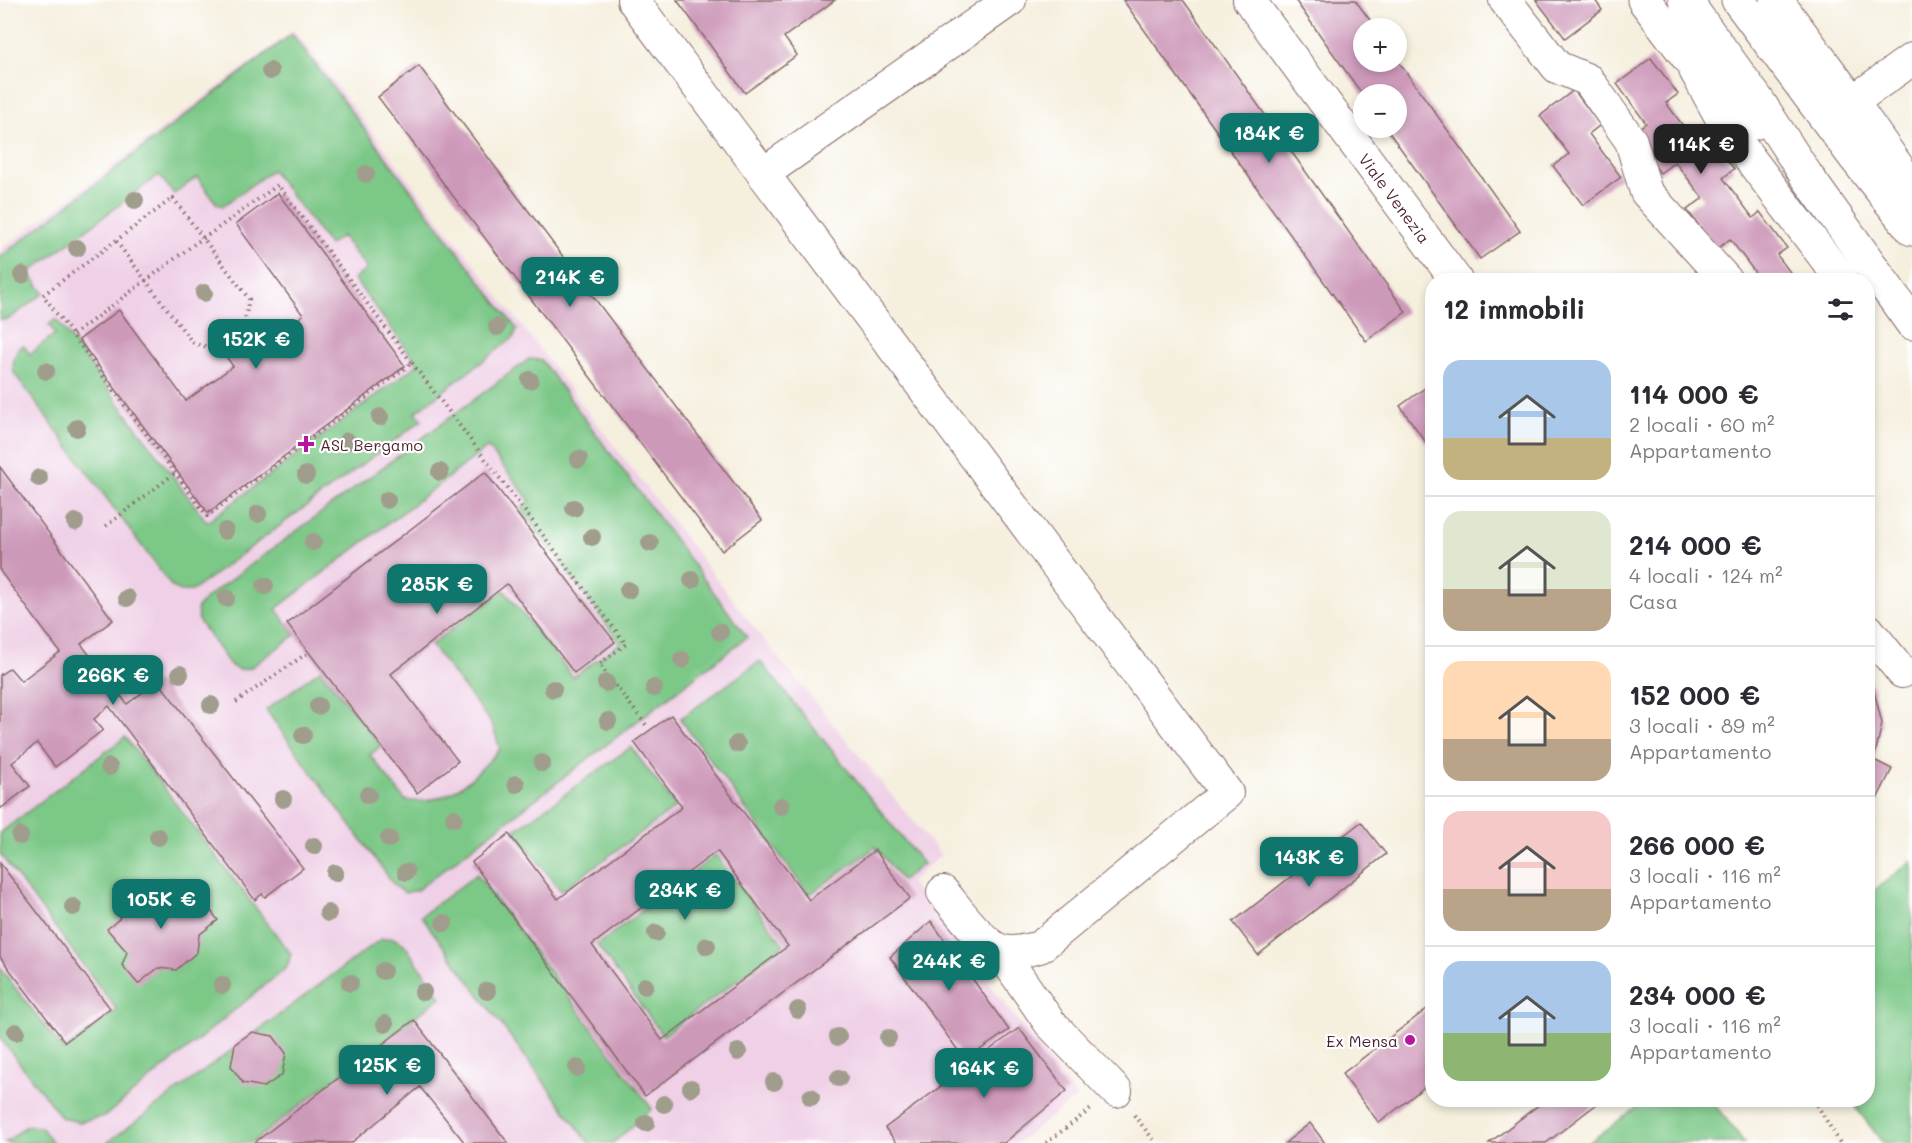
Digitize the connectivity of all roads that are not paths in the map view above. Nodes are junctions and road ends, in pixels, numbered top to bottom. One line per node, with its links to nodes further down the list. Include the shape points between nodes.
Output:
1 (633, 0): 12 (street)
2 (1010, 0): 12 (street)
3 (1249, 0): 16 (street, Viale Venezia)
4 (1505, 0): 17 (street, via 1557,67 1588,80 1631,141 1646,192)
5 (1644, 0): 9 (main road)
6 (1685, 0): 13 (main road)
7 (1738, 0): 15 (main road)
8 (1776, 0): 11 (main road)
9 (1687, 56): 13 (main road); 18 (street, via 1728,130)
10 (1912, 59): 11 (street)
11 (1852, 102): 14 (main road)
12 (763, 174): 23 (street, via 1227,793 1040,947)
13 (1806, 175): 19 (main road)
14 (1912, 188)
15 (1912, 229)
16 (1451, 273)
17 (1720, 273)
18 (1837, 273)
19 (1912, 323)
20 (1875, 639): 21 (street)
21 (1902, 672)
22 (943, 892): 23 (street)
23 (1000, 951): 24 (street, via 1050,1023)
24 (1116, 1091)

